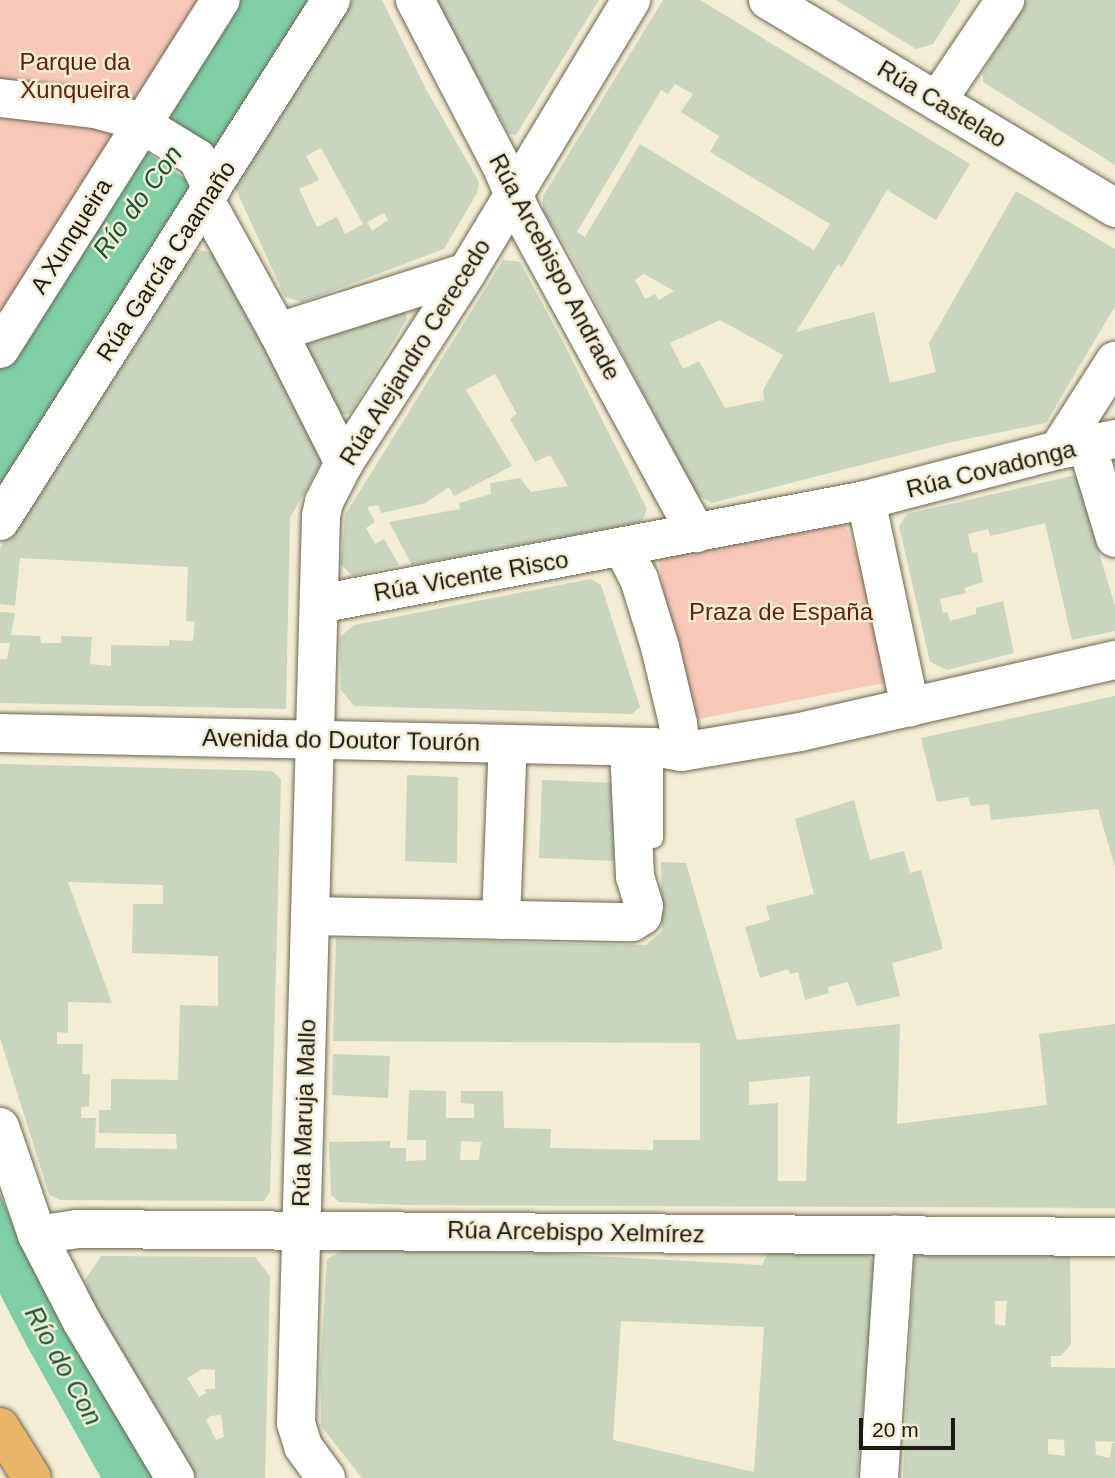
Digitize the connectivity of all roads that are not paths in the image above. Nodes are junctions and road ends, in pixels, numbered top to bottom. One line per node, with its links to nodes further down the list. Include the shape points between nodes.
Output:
1 (221, 0): 9 (street, A Xunqueira)
2 (331, 0): 10 (street, Rúa García Caamaño)
3 (415, 0): 11 (street, Rúa Arcebispo Andrade, via 502,167)
4 (631, 0): 11 (street, Rúa Alejandro Cerecedo)
5 (768, 0): 8 (street, Rúa Castelao)
6 (1005, 0): 8 (street)
7 (0, 98): 9 (street, via 95,110)
8 (937, 101): 12 (street, Rúa Castelao)
9 (141, 124): 10 (street, via 197,158); 15 (street, A Xunqueira)
10 (209, 194): 14 (street); 20 (street, Rúa García Caamaño)
11 (512, 195): 13 (street, Rúa Alejandro Cerecedo); 21 (street, Rúa Arcebispo Andrade)
12 (1115, 208)
13 (467, 272): 14 (street); 18 (street, Rúa Alejandro Cerecedo)
14 (278, 332): 18 (street)
15 (0, 349)
16 (1115, 361): 17 (street)
17 (1087, 445): 19 (street, Rúa Covadonga); 22 (street)
18 (344, 463): 24 (street, Rúa Alejandro Cerecedo, via 321,516)
19 (866, 500): 21 (street); 26 (street)
20 (0, 521)
21 (696, 533): 23 (street)
22 (1115, 538)
23 (623, 548): 24 (street, Rúa Vicente Risco); 29 (street, via 639,579 660,647)
24 (319, 604): 28 (street, Rúa Alejandro Cerecedo)
25 (1115, 660): 26 (street)
26 (910, 707): 29 (street, via 800,732)
27 (0, 733): 28 (street, Avenida do Doutor Tourón)
28 (316, 739): 29 (street, Avenida do Doutor Tourón); 32 (street, Rúa Maruja Mallo)
29 (655, 749): 31 (lane); 33 (street, via 635,876 644,906 642,916 632,922)
30 (507, 762): 33 (street)
31 (653, 838)
32 (310, 916): 33 (street); 35 (street, Rúa Maruja Mallo)
33 (501, 919)
34 (0, 1127): 36 (street)
35 (300, 1230): 36 (street, Rúa Arcebispo Xelmírez, via 77,1228); 37 (street, Rúa Arcebispo Xelmírez); 42 (street, Rúa Maruja Mallo, via 296,1423 303,1446)
36 (37, 1236): 41 (street, via 82,1322)
37 (895, 1236): 38 (street, Rúa Arcebispo Xelmírez); 43 (street)
38 (1115, 1237)
39 (0, 1427): 40 (main road)
40 (32, 1478)
41 (175, 1478)
42 (326, 1478)
43 (879, 1478)

